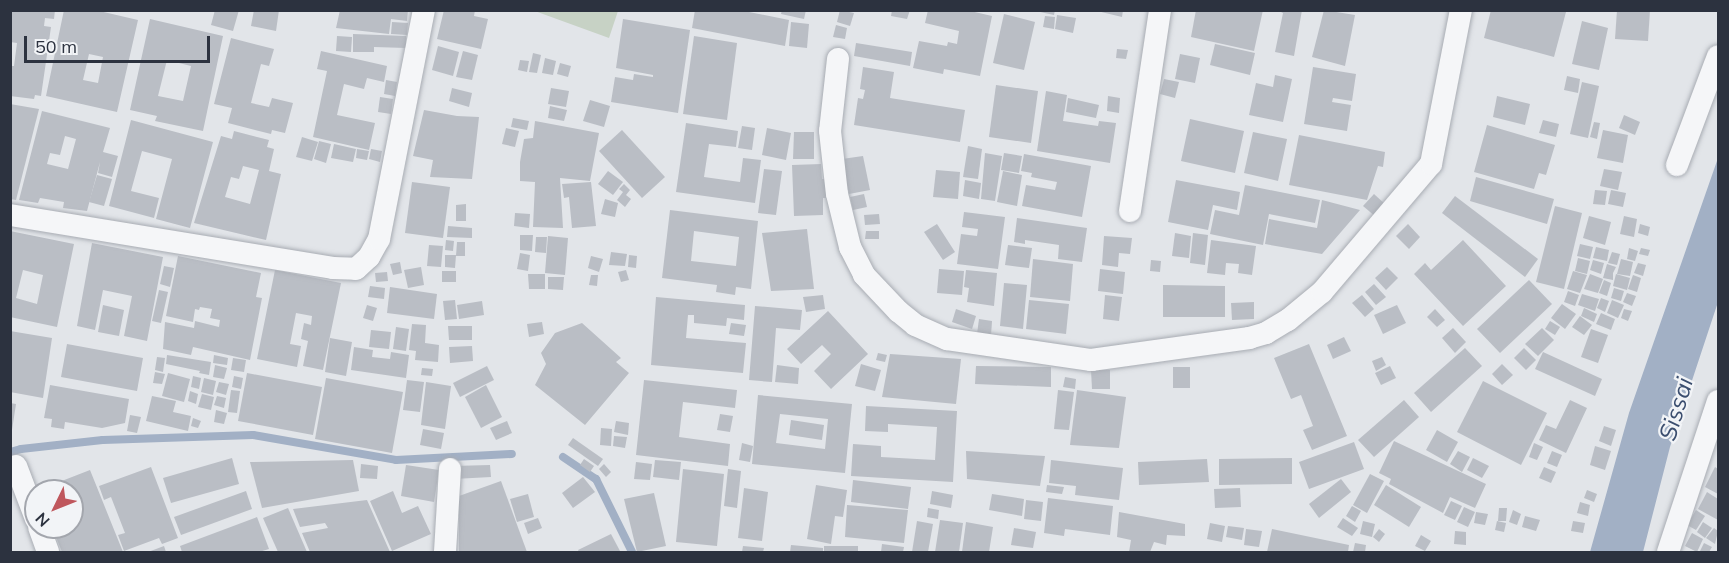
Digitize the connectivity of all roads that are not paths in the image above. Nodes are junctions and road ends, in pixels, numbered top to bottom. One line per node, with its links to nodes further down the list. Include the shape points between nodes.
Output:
1 (424, 10): 8 (street, via 379,239 369,257 356,269)
2 (1160, 10): 7 (street)
3 (1461, 10): 5 (street, via 1431,164 1322,292 1266,333 1091,360 947,339 915,325 864,275 850,247 837,194 830,131)
4 (1719, 56): 6 (street)
5 (838, 59)
6 (1677, 165)
7 (1130, 211)
8 (10, 215)
9 (1719, 401): 14 (street)
10 (16, 466): 12 (street)
11 (450, 469): 13 (street)
12 (24, 487)
13 (445, 552)
14 (1668, 552)

